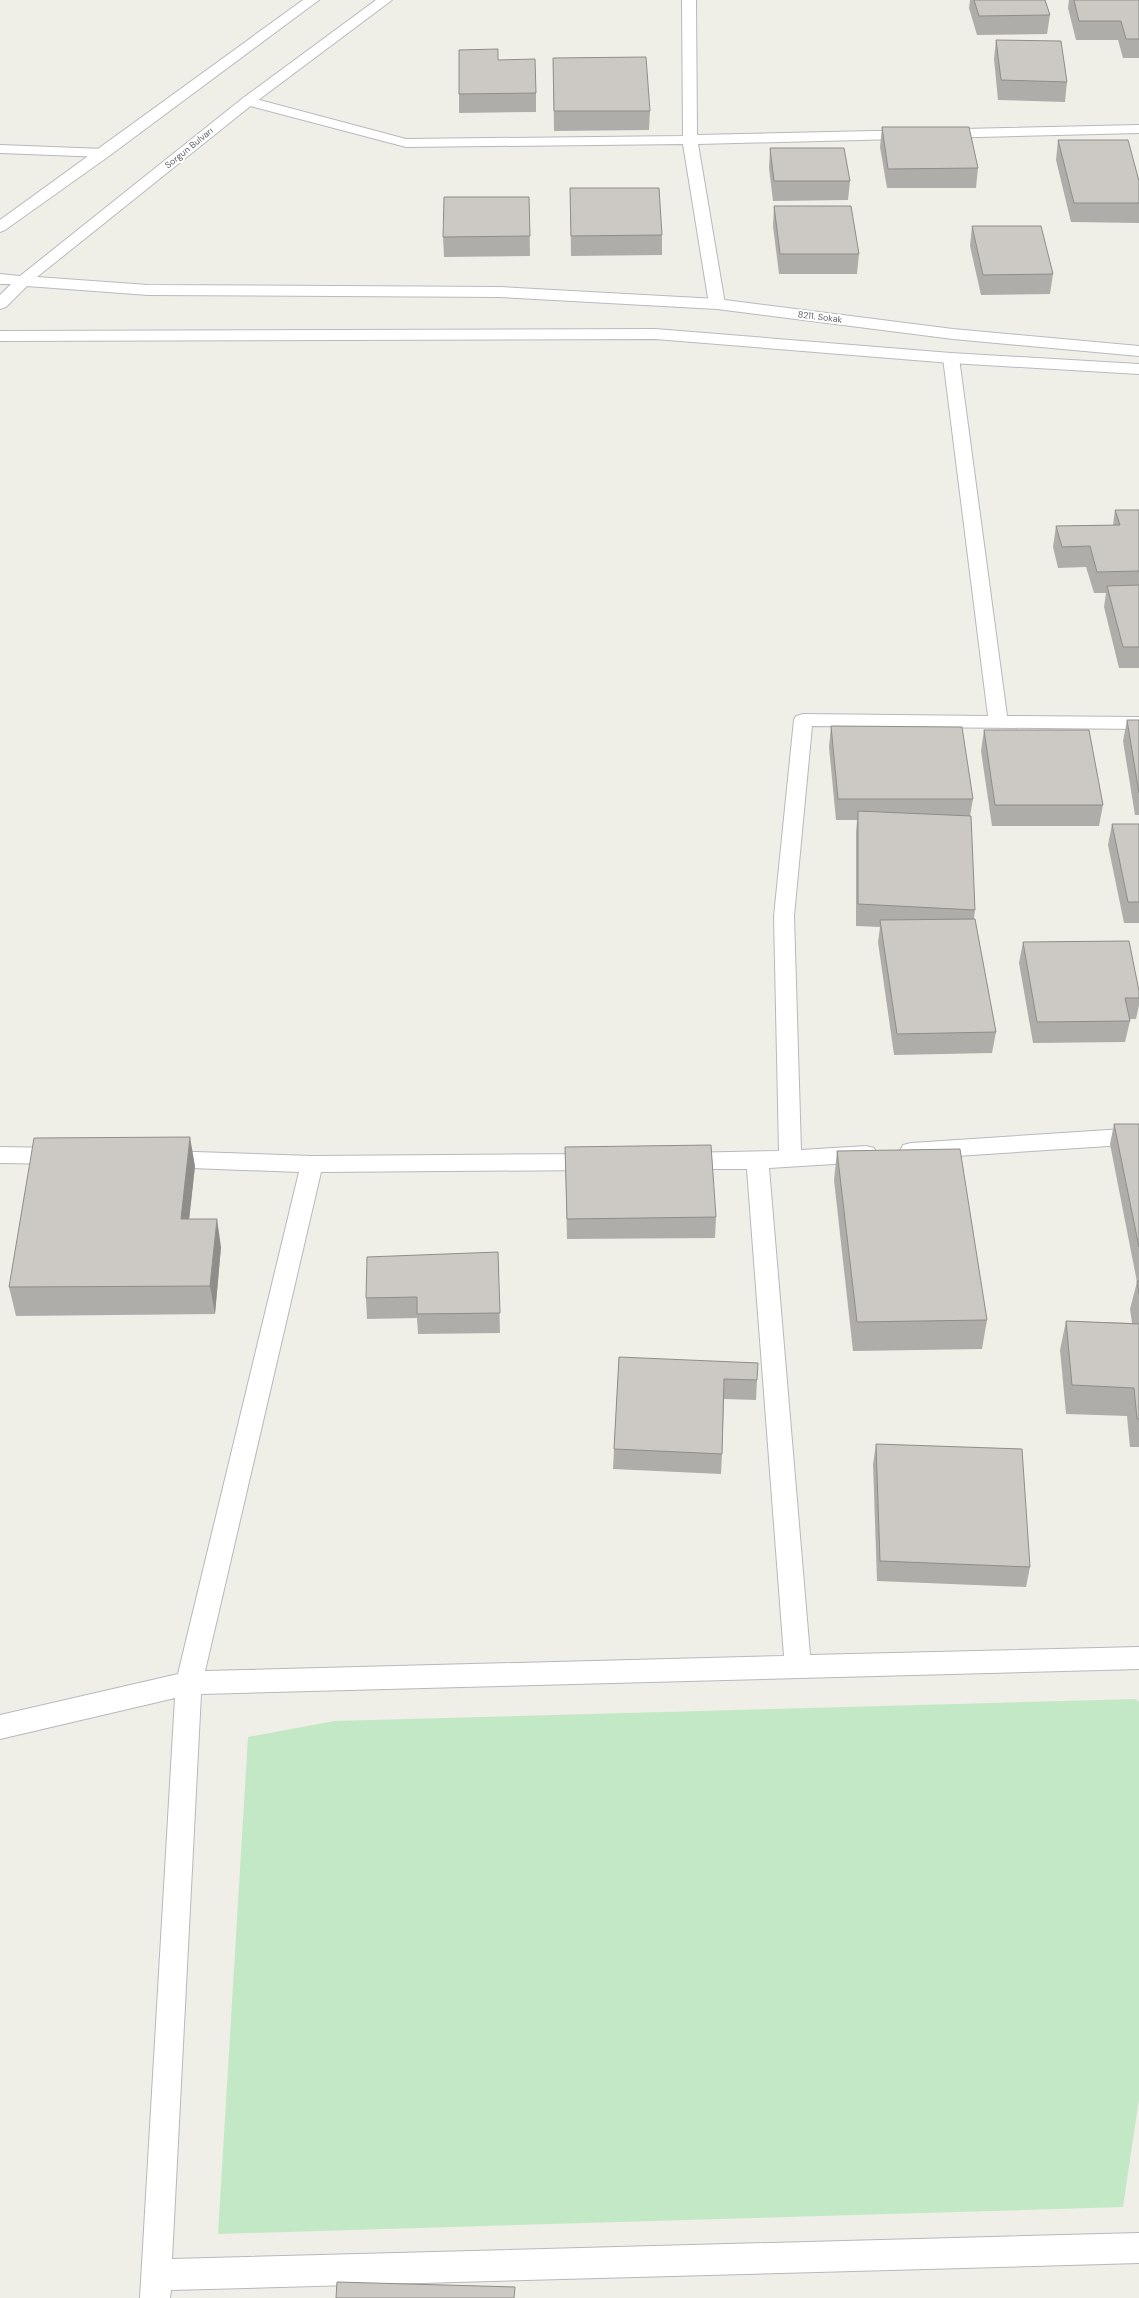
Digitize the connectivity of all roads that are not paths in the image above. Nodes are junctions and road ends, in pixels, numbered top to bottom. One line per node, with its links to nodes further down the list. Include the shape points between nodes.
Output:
1 (312, 0): 8 (street)
2 (384, 0): 4 (street, Sorgun Bulvarı)
3 (689, 0): 6 (street)
4 (248, 101): 6 (street, via 406,143); 11 (street, Sorgun Bulvarı)
5 (1139, 129): 6 (street)
6 (690, 140): 13 (street)
7 (0, 149): 8 (street)
8 (104, 153): 9 (street)
9 (0, 227)
10 (0, 280): 11 (street, 8211. Sokak)
11 (24, 280): 12 (street, Sorgun Bulvarı); 13 (street, 8211. Sokak, via 148,290 500,292)
12 (0, 304)
13 (717, 304): 15 (street, 8211. Sokak, via 953,334)
14 (0, 336): 16 (street, via 655,334)
15 (1139, 351)
16 (951, 358): 17 (street); 18 (street)
17 (1139, 369)
18 (998, 722): 19 (street); 24 (street, via 803,720 784,916)
19 (1139, 723)
20 (1139, 1136): 24 (street)
21 (0, 1155): 22 (street)
22 (80, 1157)
23 (144, 1159): 28 (street)
24 (790, 1159): 25 (street)
25 (757, 1161): 27 (street); 30 (street)
26 (614, 1162): 28 (street)
27 (662, 1162)
28 (312, 1164): 31 (street)
29 (1139, 1658): 30 (street)
30 (798, 1667): 31 (street)
31 (189, 1683): 32 (street); 34 (street)
32 (0, 1727)
33 (1139, 2248): 34 (street)
34 (155, 2286)

